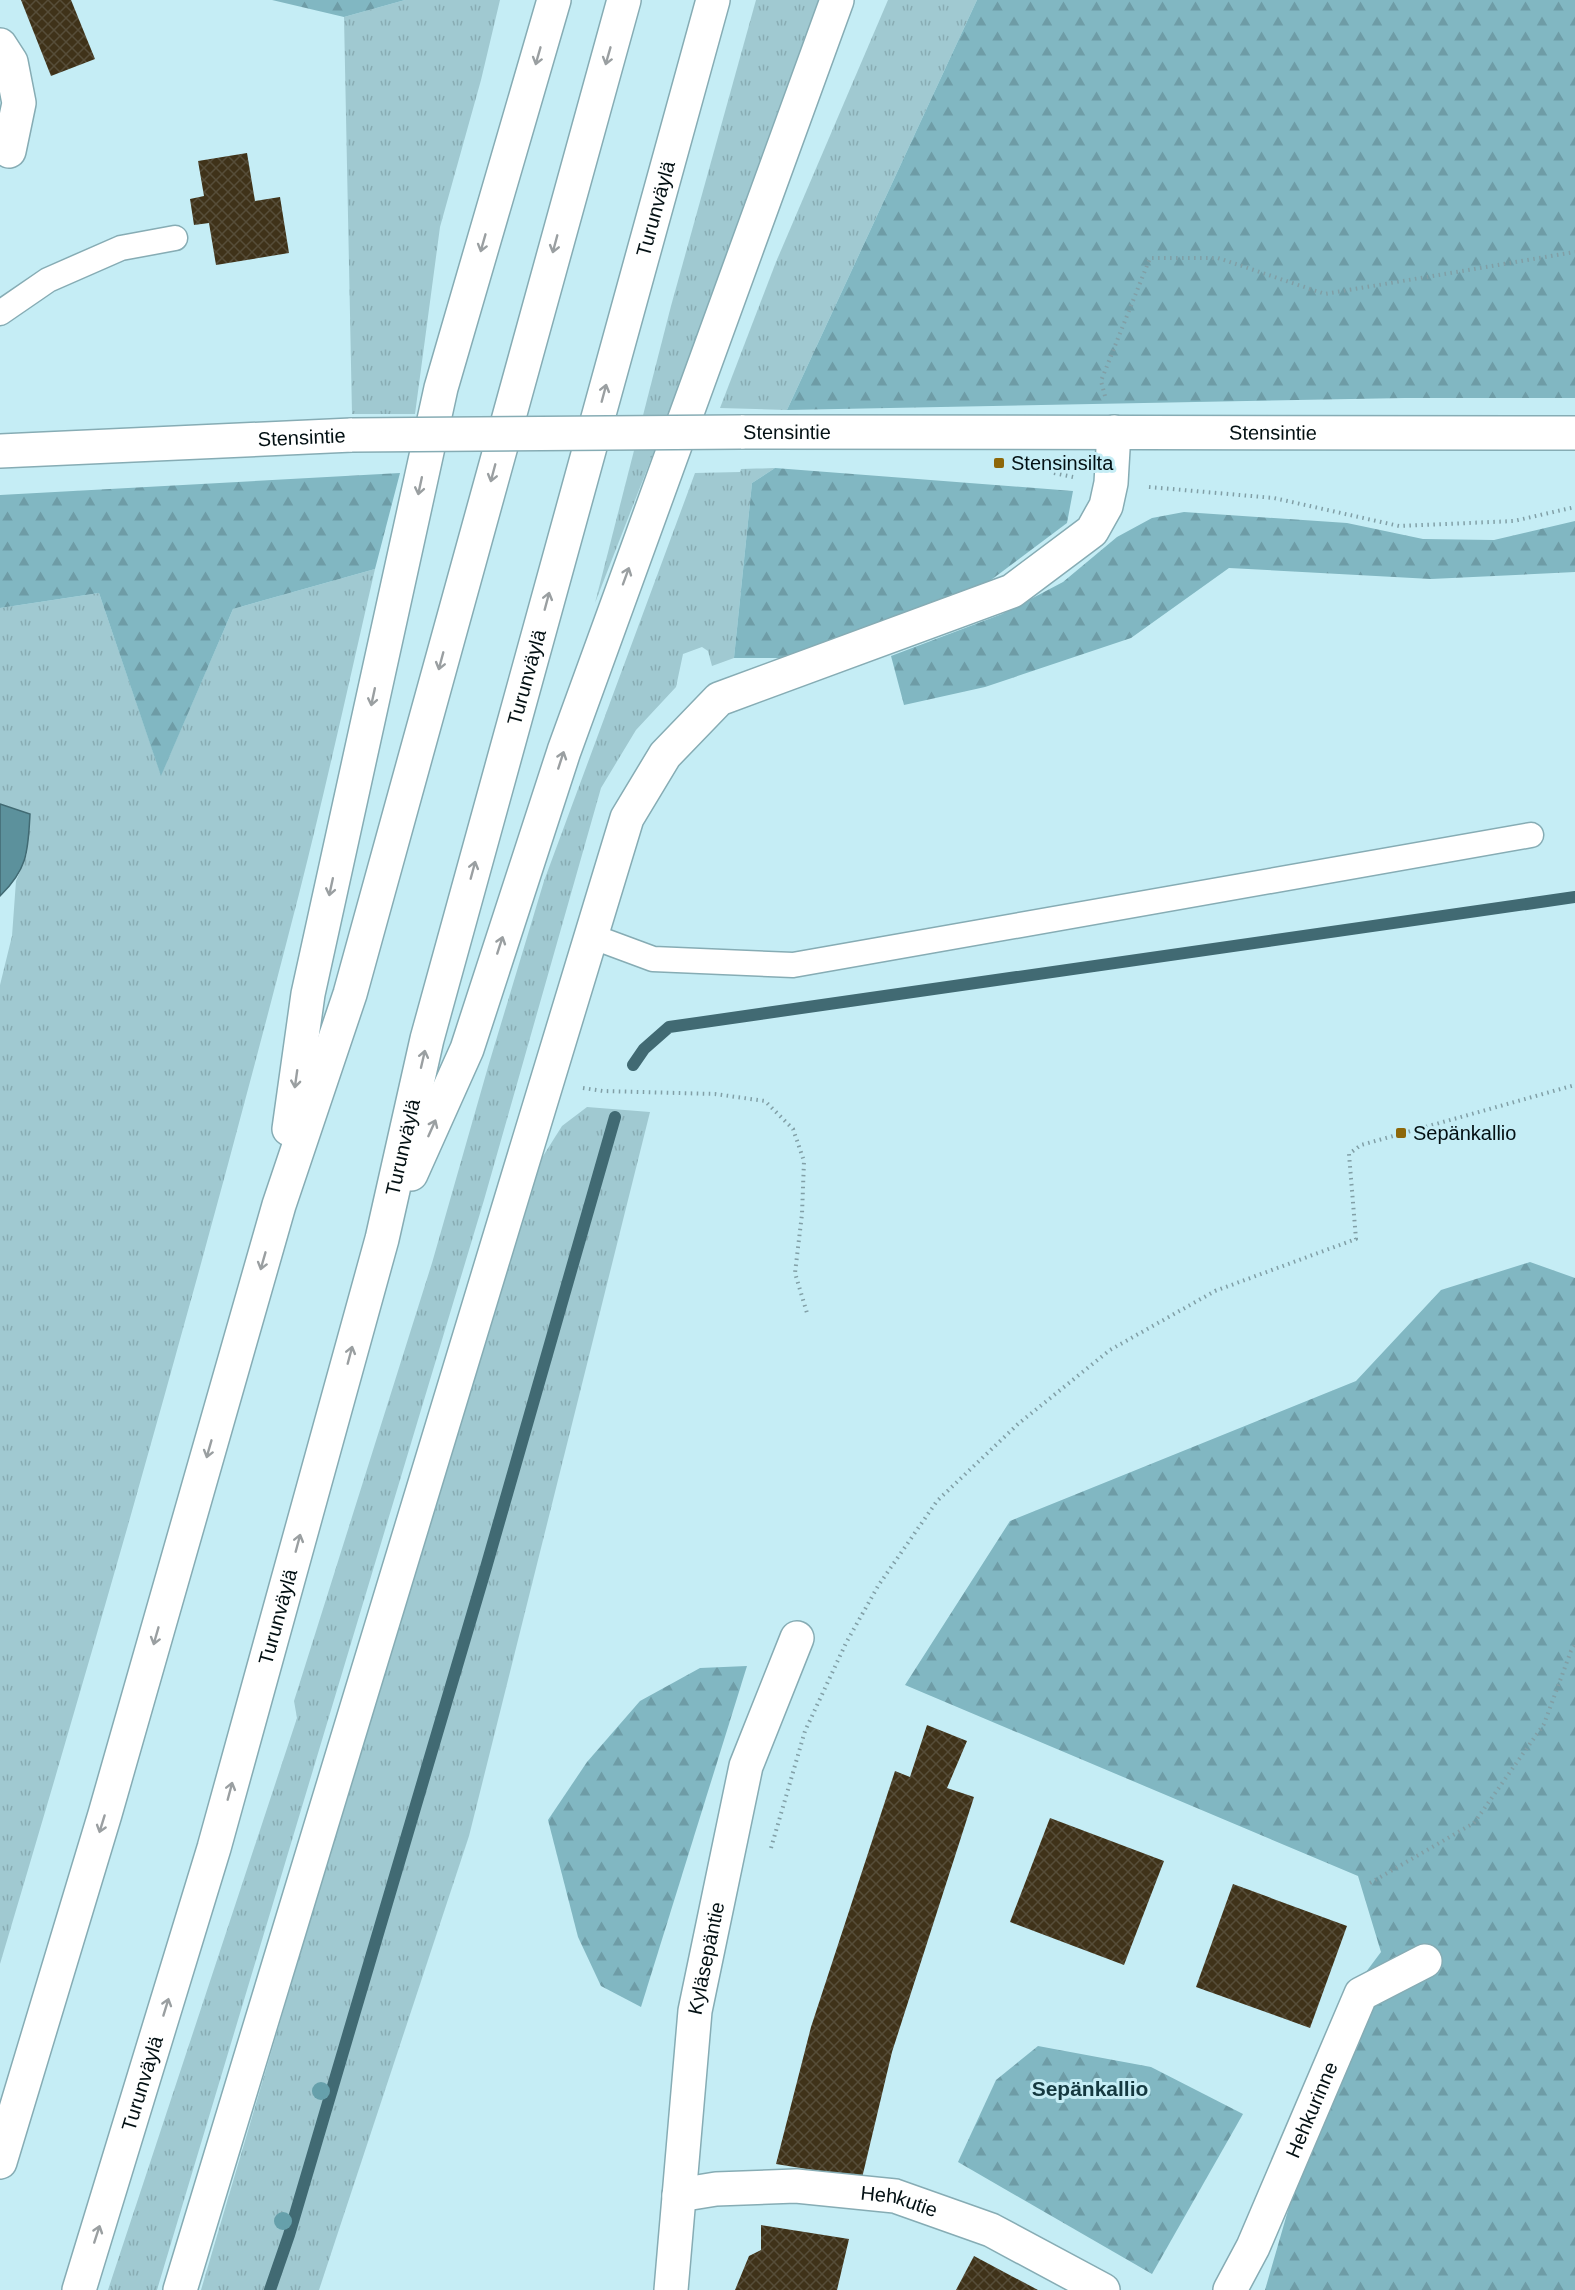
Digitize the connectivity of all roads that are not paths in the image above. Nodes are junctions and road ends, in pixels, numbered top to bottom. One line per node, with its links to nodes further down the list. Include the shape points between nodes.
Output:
1 (554, 0): 16 (main road, one-way to 16, via 441,388 308,994)
2 (624, 0): 16 (main road, one-way to 16, via 350,994)
3 (713, 0): 17 (main road, Turunväylä, one-way to 3, via 427,1039)
4 (837, 0): 7 (main road)
5 (845, 0): 7 (main road)
6 (0, 45): 8 (main road, via 11,62 19,103)
7 (816, 58): 17 (main road, one-way to 7, via 467,1049 564,751)
8 (9, 151)
9 (175, 238): 10 (lane, via 121,248 48,280)
10 (0, 313)
11 (1114, 432): 12 (main road, Stensintie); 13 (main road, Stensintie, bridge, via 352,435); 15 (main road, via 1106,506 1092,531 1012,591 719,699 665,755 627,818)
12 (1575, 433)
13 (0, 451)
14 (1531, 835): 15 (lane, via 793,965 652,959)
15 (591, 936): 23 (main road)
16 (279, 1205): 20 (main road, one-way to 20, via 105,1814)
17 (382, 1239): 22 (main road, Turunväylä, one-way to 17, via 214,1848)
18 (797, 1638): 21 (main road, Kyläsepäntie, via 746,1766 695,2011)
19 (1425, 1961): 26 (main road, Hehkurinne, via 1361,1994 1253,2247)
20 (0, 2162)
21 (678, 2195): 24 (main road, Kyläsepäntie); 25 (main road, Hehkutie, via 796,2186 895,2196 991,2230)
22 (80, 2290)
23 (180, 2290)
24 (671, 2290)
25 (1103, 2290)
26 (1230, 2290)

